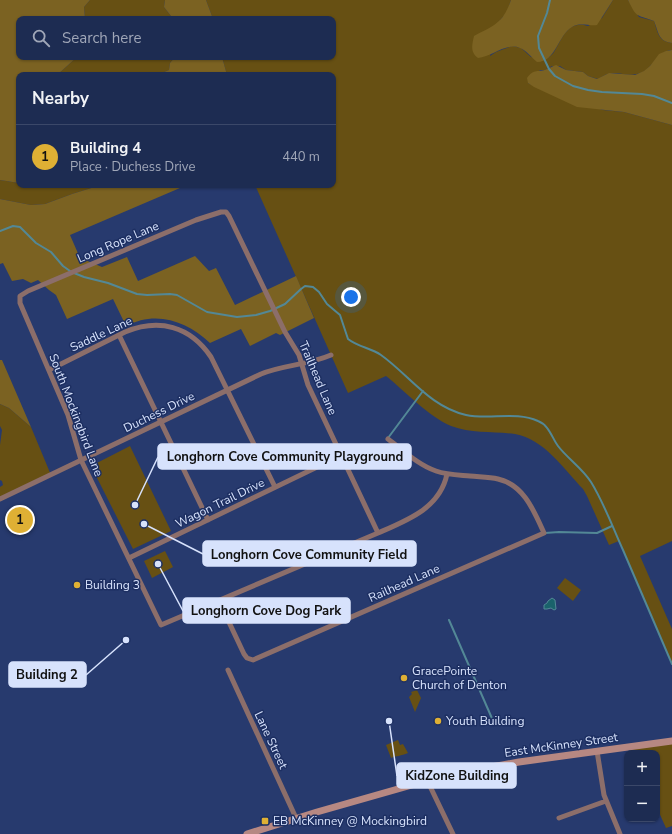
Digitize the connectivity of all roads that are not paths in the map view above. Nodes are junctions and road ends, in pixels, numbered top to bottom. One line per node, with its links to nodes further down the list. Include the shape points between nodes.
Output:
1 (226, 212): 2 (street, Long Rope Lane, via 196,220); 5 (street, Trailhead Lane)
2 (20, 296): 6 (street, South Mockingbird Lane, via 20,303)
3 (119, 336): 6 (street, Saddle Lane); 7 (street, Saddle Lane, via 148,325 166,326 181,332 196,340 207,351); 8 (street)
4 (331, 355): 5 (street, Duchess Drive)
5 (303, 364): 7 (street, Duchess Drive, via 269,370); 10 (street, Trailhead Lane, via 308,385)
6 (49, 370): 11 (street, South Mockingbird Lane, via 68,415)
7 (227, 390): 8 (street, Duchess Drive); 13 (street, Saddle Lane)
8 (160, 422): 11 (street, Duchess Drive); 15 (street)
9 (388, 439): 12 (street, via 419,462)
10 (342, 455): 13 (street, Wagon Trail Drive); 16 (street, Trailhead Lane)
11 (81, 460): 14 (street, Duchess Drive); 17 (street, South Mockingbird Lane)
12 (447, 474): 16 (street, via 439,495 426,508 408,520); 18 (street, Railhead Lane, via 497,478 514,486 532,507 544,533 256,659 247,658)
13 (275, 487): 15 (street, Wagon Trail Drive)
14 (0, 499)
15 (208, 520): 17 (street, Wagon Trail Drive)
16 (378, 533): 18 (street)
17 (129, 558): 18 (street, South Mockingbird Lane, via 161,625)
18 (219, 601)
19 (228, 670): 24 (street, Lane Street)
20 (672, 741): 21 (main road, East McKinney Street)
21 (597, 751): 22 (main road, East McKinney Street, via 510,763); 23 (street)
22 (427, 780): 24 (main road, East McKinney Street); 27 (street)
23 (606, 801): 25 (street); 28 (street)
24 (296, 818): 26 (main road, East McKinney Street)
25 (559, 818)
26 (247, 834)
27 (453, 834)
28 (620, 834)

